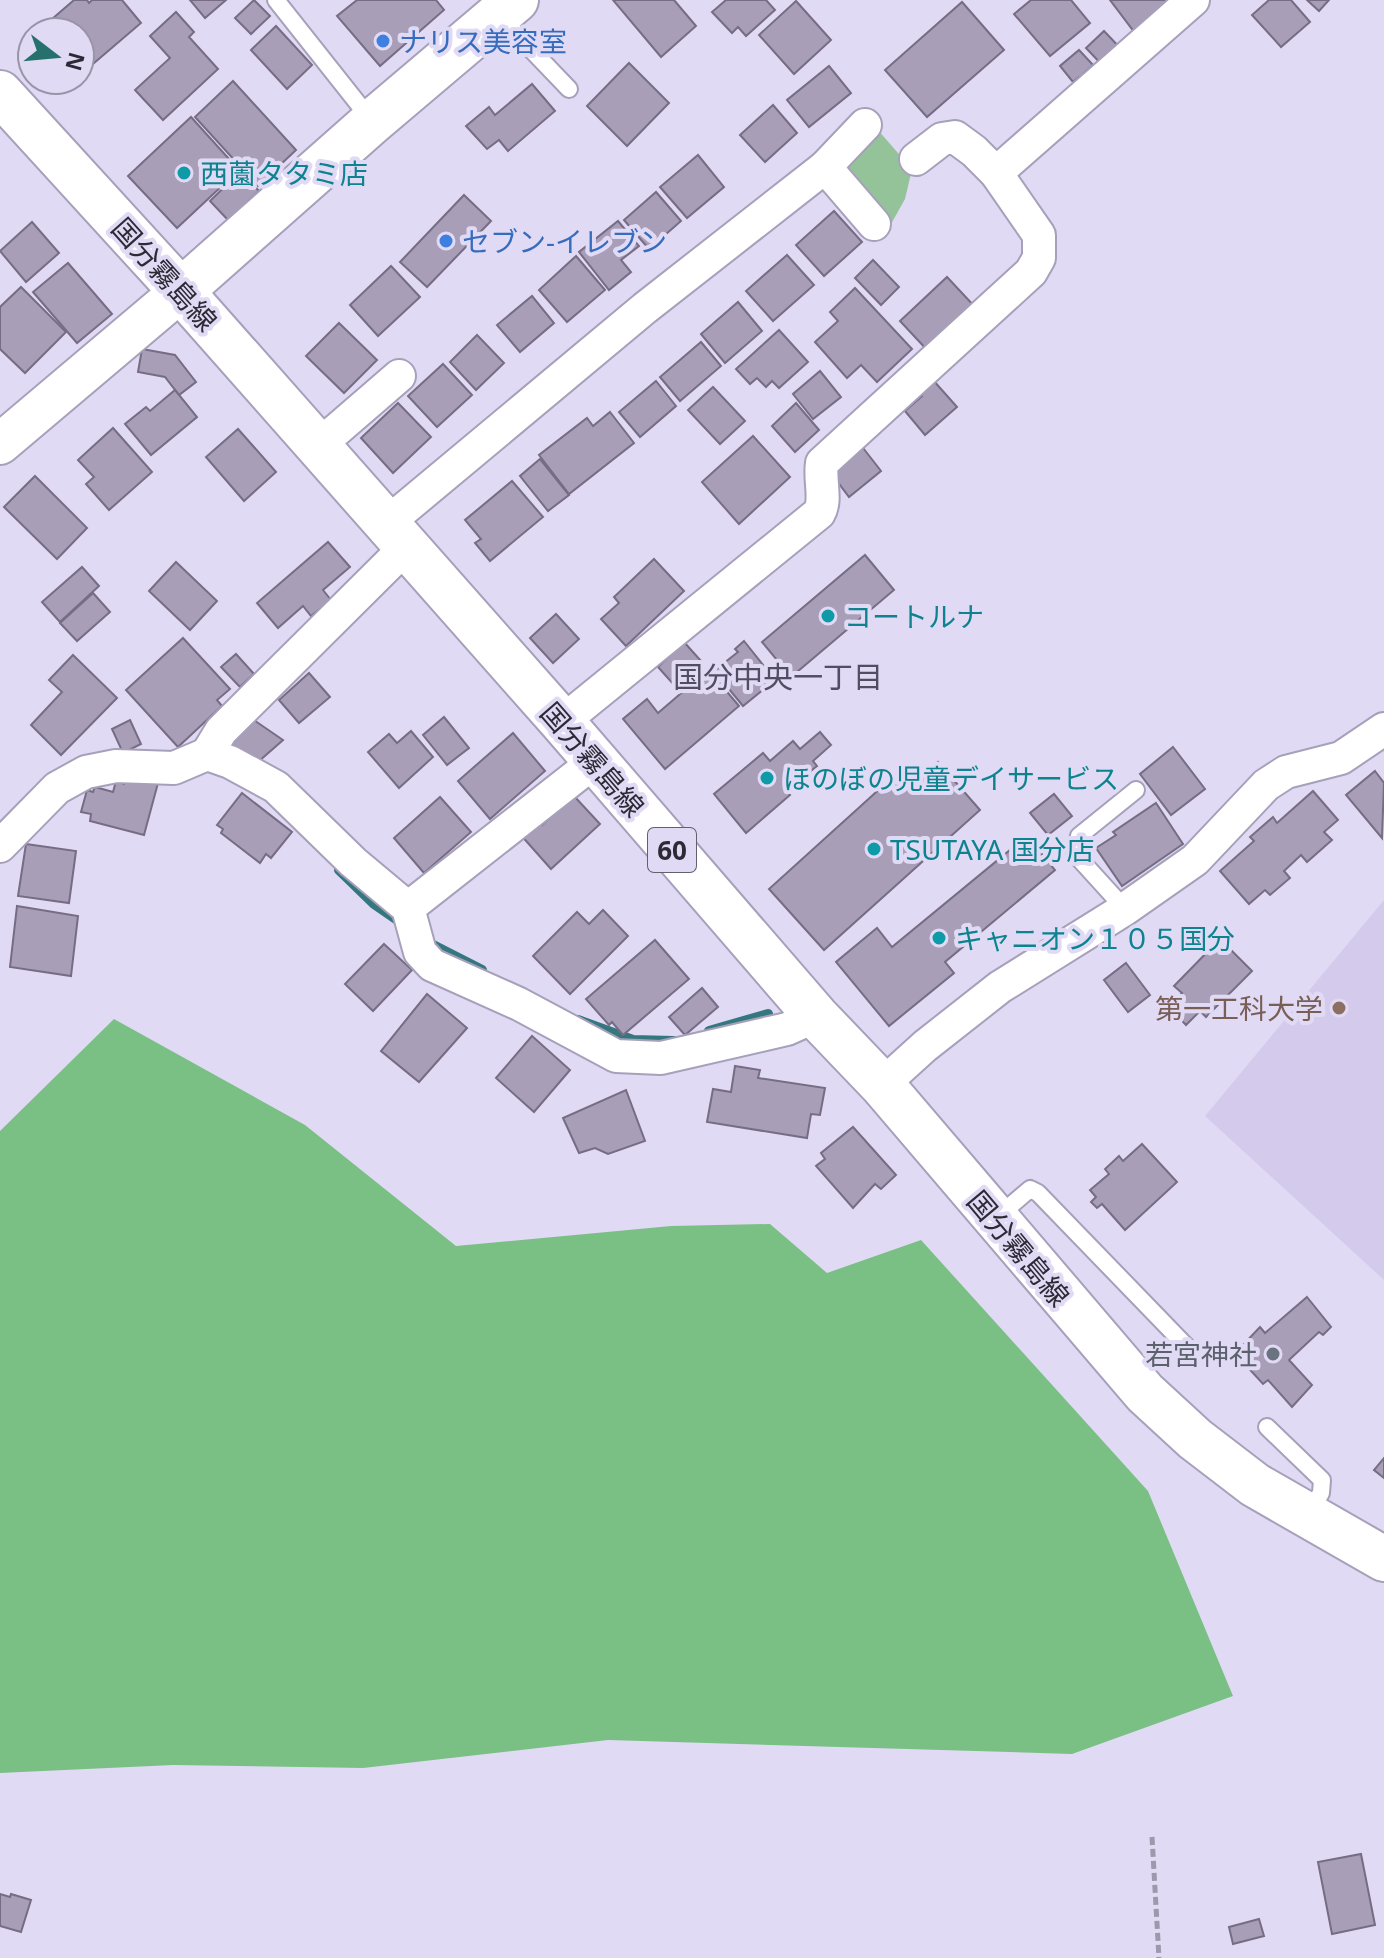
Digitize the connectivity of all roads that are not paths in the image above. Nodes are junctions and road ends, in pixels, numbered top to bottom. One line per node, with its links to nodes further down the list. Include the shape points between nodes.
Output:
1 (276, 0): 6 (lane)
2 (1193, 0): 10 (street)
3 (507, 7): 4 (lane); 6 (main road)
4 (569, 89)
5 (0, 93): 12 (main road, 国分霧島線 / 60)
6 (372, 122): 12 (main road)
7 (865, 125): 9 (street)
8 (916, 159): 10 (street, via 942,139 955,137)
9 (825, 167): 11 (street); 16 (street, via 645,308)
10 (996, 173): 17 (street, via 1039,235 1036,265 822,463 824,506 819,513)
11 (874, 224)
12 (181, 291): 14 (street); 15 (main road, 国分霧島線 / 60)
13 (399, 376): 15 (street)
14 (0, 444)
15 (318, 446): 16 (main road, 国分霧島線 / 60)
16 (396, 535): 17 (main road, 国分霧島線 / 60); 19 (street)
17 (562, 722): 20 (main road, 国分霧島線 / 60)
18 (1384, 729): 23 (street, via 1341,758 1286,772 1266,785 1195,860)
19 (193, 760): 22 (street, via 86,772 57,788); 24 (street, via 230,762 276,787)
20 (594, 762): 24 (street); 25 (main road, 国分霧島線 / 60)
21 (1136, 790): 23 (lane, via 1079,836 1075,854)
22 (0, 846)
23 (1125, 909): 26 (street, via 1000,987)
24 (408, 911): 25 (street, via 420,952 432,965 616,1056 661,1058 787,1029)
25 (816, 1016): 26 (main road, 国分霧島線 / 60)
26 (882, 1085): 27 (main road, 国分霧島線 / 60)
27 (995, 1219): 28 (lane, via 1030,1189 1038,1193); 30 (main road, 国分霧島線 / 60, via 1145,1393 1243,1476)
28 (1188, 1348)
29 (1267, 1427): 30 (lane, via 1322,1480)
30 (1308, 1515): 31 (main road, 国分霧島線 / 60)
31 (1384, 1559)

